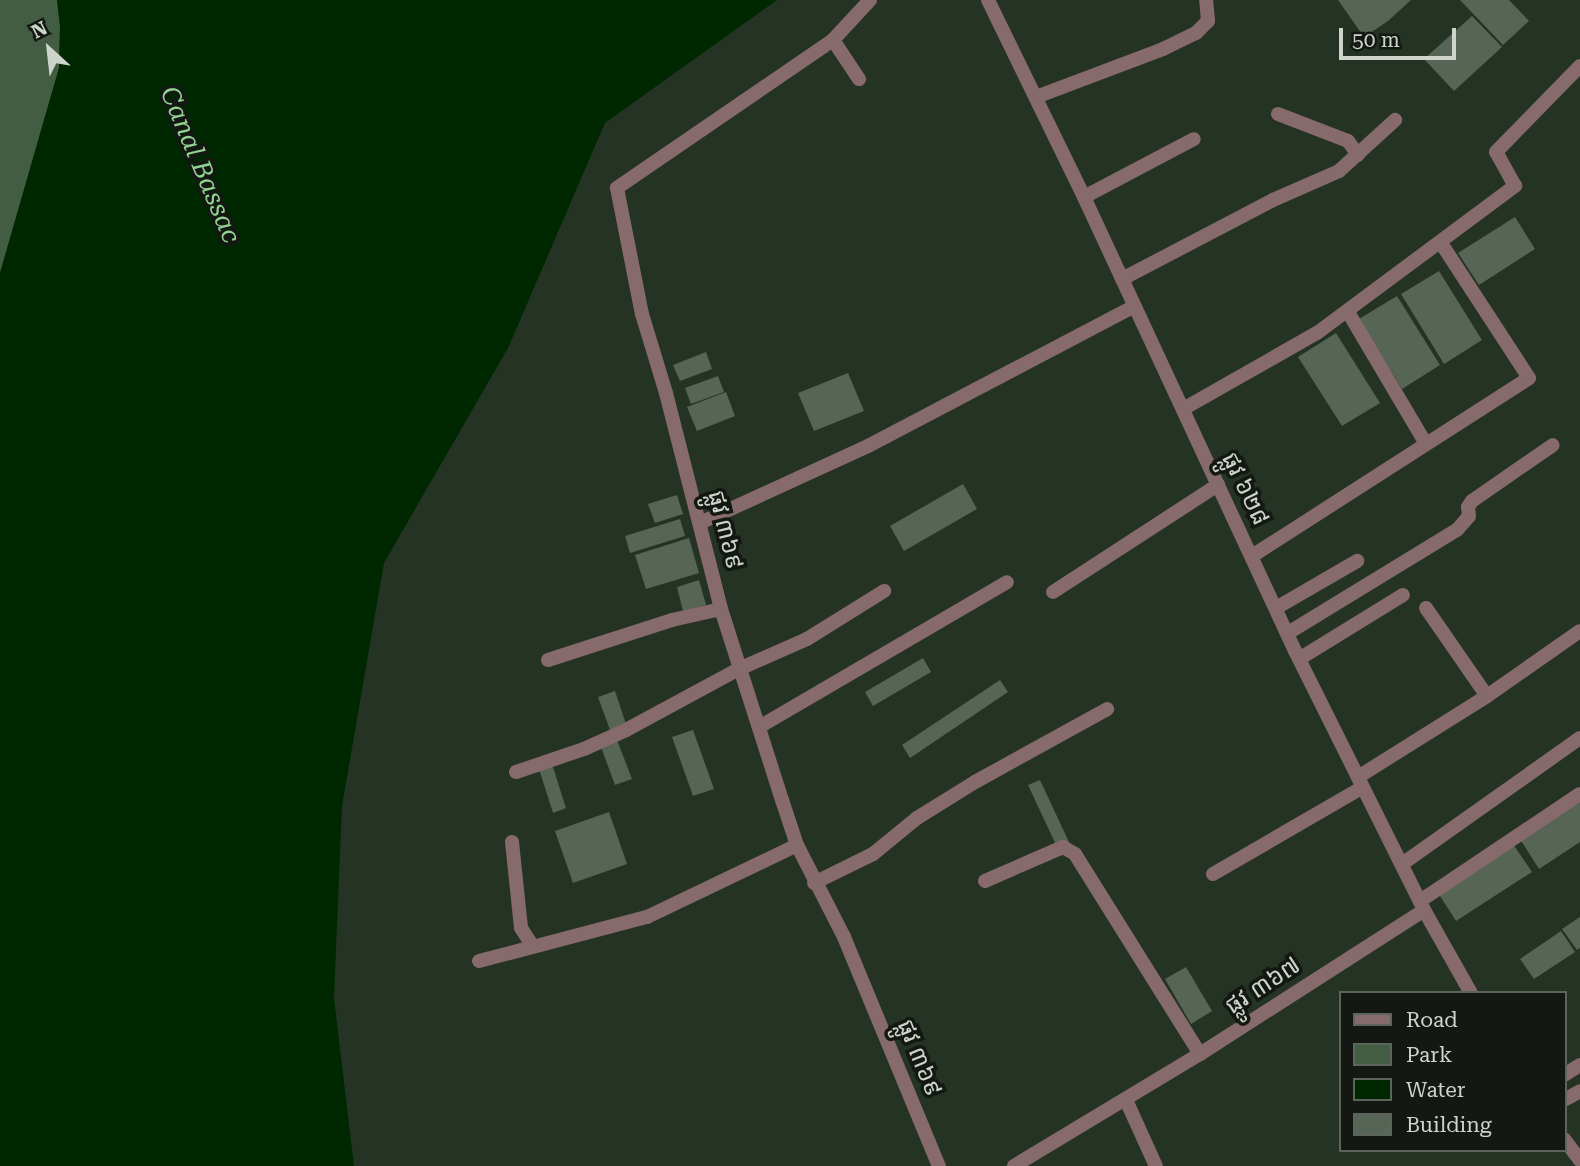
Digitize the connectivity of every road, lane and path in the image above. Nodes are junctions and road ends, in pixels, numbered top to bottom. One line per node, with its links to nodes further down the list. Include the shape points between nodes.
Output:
1 (870, 0): 4 (street, ផ្លូវ ៣៦៩)
2 (988, 0): 7 (street, ផ្លូវ ៦២៨)
3 (1206, 0): 7 (street, via 1208,21 1196,33)
4 (834, 40): 6 (street); 21 (street, ផ្លូវ ៣៦៩, via 617,188 642,314)
5 (1580, 66): 13 (street, via 1496,152 1515,186)
6 (859, 79)
7 (1036, 97): 12 (street, ផ្លូវ ៦២៨)
8 (1278, 114): 11 (street, via 1348,141)
9 (1395, 120): 11 (street)
10 (1194, 139): 12 (street)
11 (1358, 155): 14 (street, via 1339,171)
12 (1084, 197): 14 (street, ផ្លូវ ៦២៨)
13 (1441, 243): 16 (street); 18 (street, via 1530,378)
14 (1122, 279): 15 (street, ផ្លូវ ៦២៨)
15 (1135, 306): 17 (street, ផ្លូវ ៦២៨); 21 (street, via 868,446)
16 (1348, 312): 17 (street); 18 (street)
17 (1183, 409): 20 (street, ផ្លូវ ៦២៨)
18 (1426, 444): 22 (street)
19 (1553, 445): 32 (street, via 1472,501 1469,516 1458,530)
20 (1218, 485): 22 (street, ផ្លូវ ៦២៨); 26 (street)
21 (700, 523): 30 (street, ផ្លូវ ៣៦៩)
22 (1252, 556): 28 (street, ផ្លូវ ៦២៨)
23 (1357, 561): 28 (street)
24 (1007, 582): 38 (street)
25 (884, 591): 35 (street, via 807,639)
26 (1053, 592)
27 (1404, 595): 33 (street)
28 (1276, 608): 32 (street, ផ្លូវ ៦២៨)
29 (1426, 608): 36 (street)
30 (721, 609): 34 (street); 35 (street, ផ្លូវ ៣៦៩)
31 (1580, 631): 36 (street)
32 (1288, 633): 33 (street, ផ្លូវ ៦២៨)
33 (1299, 659): 41 (street, ផ្លូវ ៦២៨)
34 (548, 660)
35 (739, 669): 38 (street, ផ្លូវ ៣៦៩); 40 (street, via 626,730)
36 (1487, 696): 41 (street)
37 (1107, 709): 48 (street, via 937,804 873,854)
38 (759, 727): 44 (street, ផ្លូវ ៣៦៩)
39 (1580, 738): 45 (street)
40 (516, 772)
41 (1361, 782): 45 (street, ផ្លូវ ៦២៨); 46 (street)
42 (1580, 794): 49 (street, ផ្លូវ ៣៦៧)
43 (512, 842): 50 (street, via 521,928)
44 (797, 845): 48 (street, ផ្លូវ ៣៦៩); 50 (street, via 648,917)
45 (1402, 864): 49 (street, ផ្លូវ ៦២៨)
46 (1213, 874)
47 (985, 881): 53 (street, via 1063,847 1075,854)
48 (814, 883): 57 (street, ផ្លូវ ៣៦៩, via 844,937)
49 (1422, 906): 52 (street, ផ្លូវ ៦២៨); 53 (street, ផ្លូវ ៣៦៧)
50 (532, 946): 51 (street)
51 (479, 961)
52 (1470, 991)
53 (1200, 1054): 54 (street, ផ្លូវ ៣៦៧)
54 (1126, 1100): 58 (street, ផ្លូវ ៣៦៧); 59 (street)
55 (1566, 1142): 56 (street)
56 (1580, 1160)
57 (939, 1166)
58 (1014, 1166)
59 (1156, 1166)

